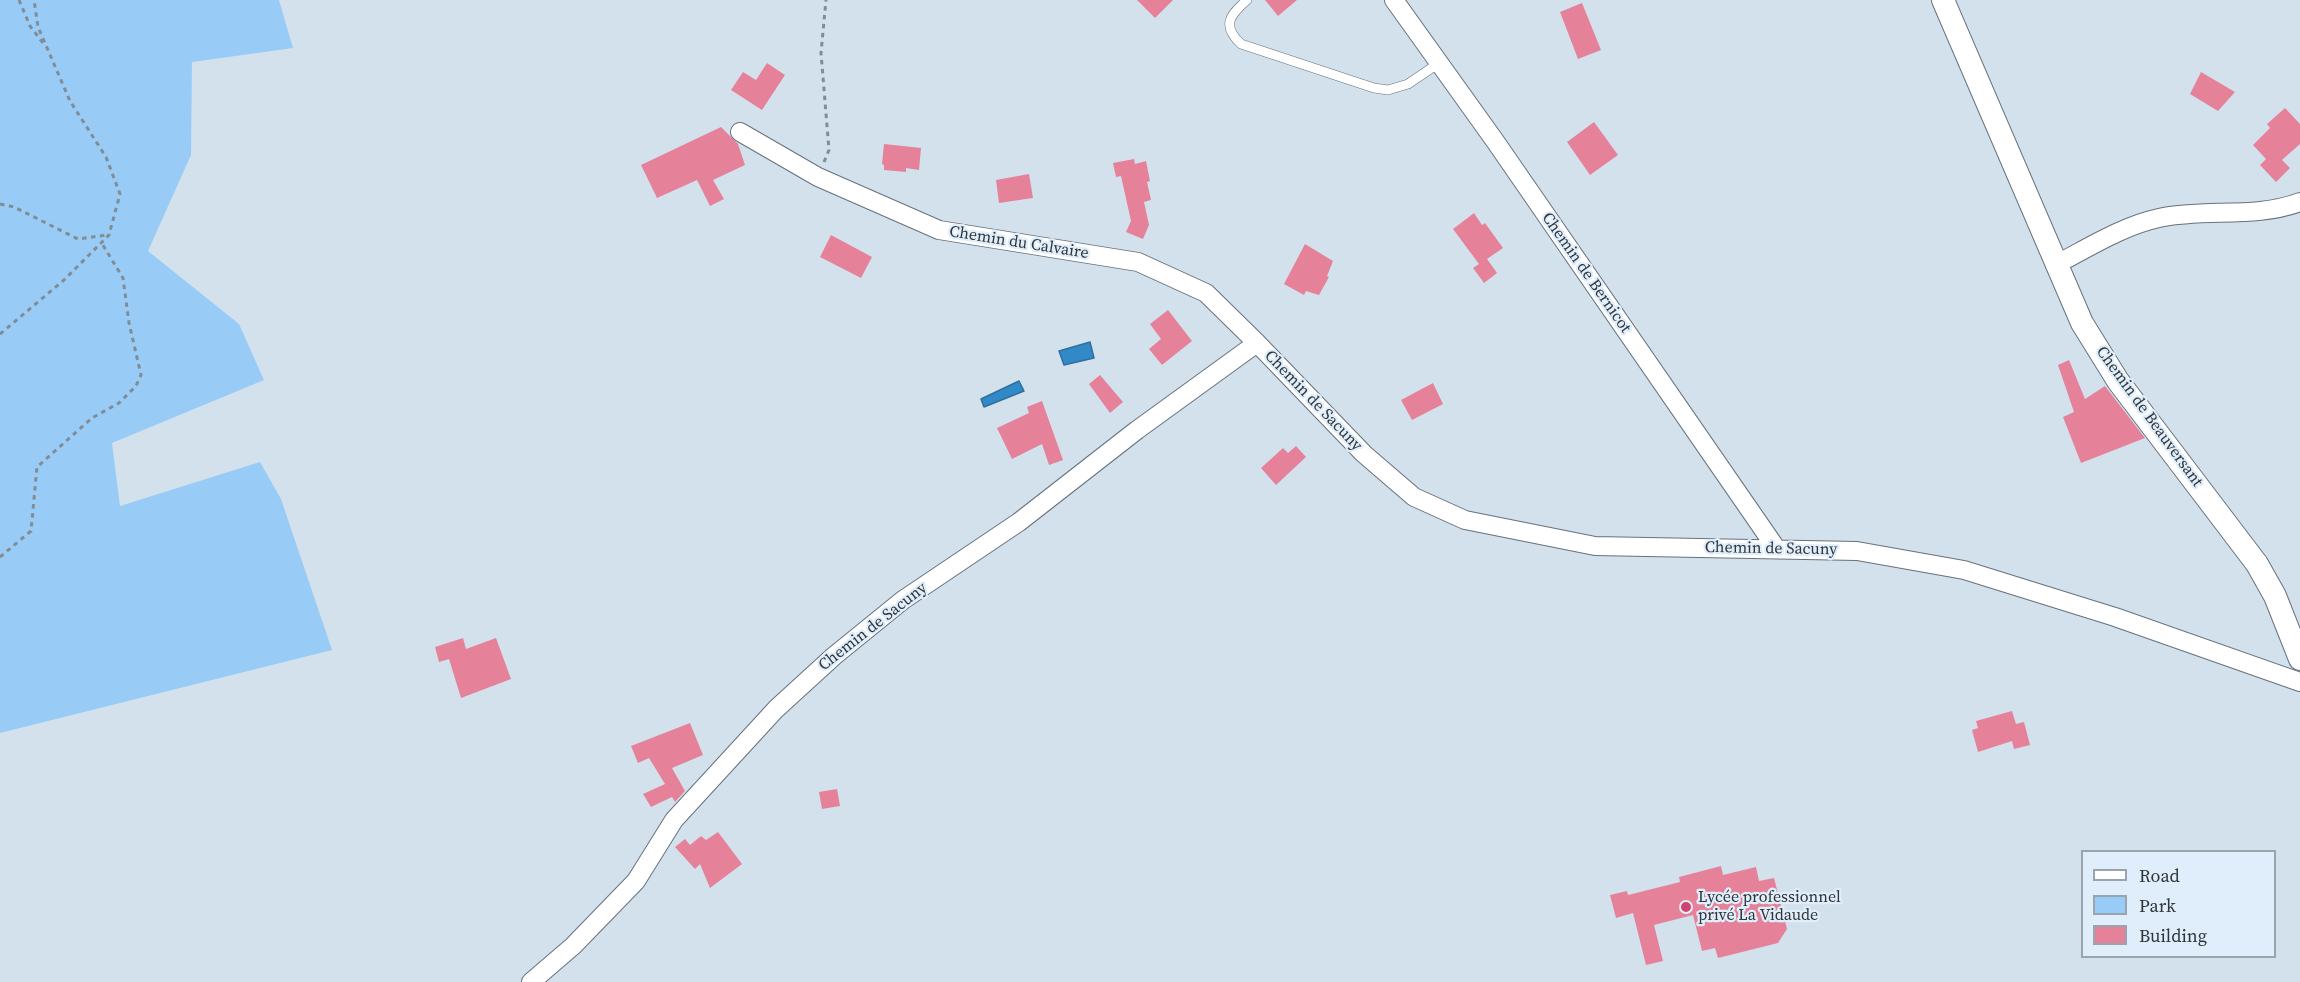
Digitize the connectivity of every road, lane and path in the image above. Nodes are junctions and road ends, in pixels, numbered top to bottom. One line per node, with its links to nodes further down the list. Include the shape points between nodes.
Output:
1 (19, 0): 7 (path, via 30,26)
2 (34, 0): 7 (path)
3 (826, 0): 10 (path, via 821,53 829,150)
4 (1247, 0): 8 (lane, via 1230,17 1233,37 1241,44 1374,88 1398,88)
5 (1394, 0): 8 (street, Chemin de Bernicot)
6 (1943, 0): 15 (street, Chemin de Beauversant)
7 (46, 47): 13 (path, via 70,100 106,156 120,194)
8 (1439, 63): 18 (street, Chemin de Bernicot)
9 (740, 132): 10 (street, Chemin du Calvaire)
10 (818, 177): 17 (street, Chemin du Calvaire, via 939,230 1138,262 1206,293)
11 (2300, 202): 15 (street, via 2280,209 2161,218 2132,226)
12 (0, 204): 13 (path, via 78,239)
13 (109, 235): 14 (path)
14 (102, 242): 16 (path); 19 (path, via 123,278 141,375 119,403 92,418 37,466 31,531)
15 (2055, 265): 20 (street, Chemin de Beauversant, via 2082,323 2118,381 2256,564)
16 (0, 334)
17 (1257, 343): 18 (street, Chemin de Sacuny, via 1364,454 1414,497 1465,520 1595,546); 22 (street, Chemin de Sacuny, via 1019,522 903,600 834,656 776,709 674,820 636,881 573,946)
18 (1776, 548): 21 (street, Chemin de Sacuny, via 1857,551 1964,570 2115,617)
19 (0, 557)
20 (2300, 659)
21 (2300, 682)
22 (531, 982)

